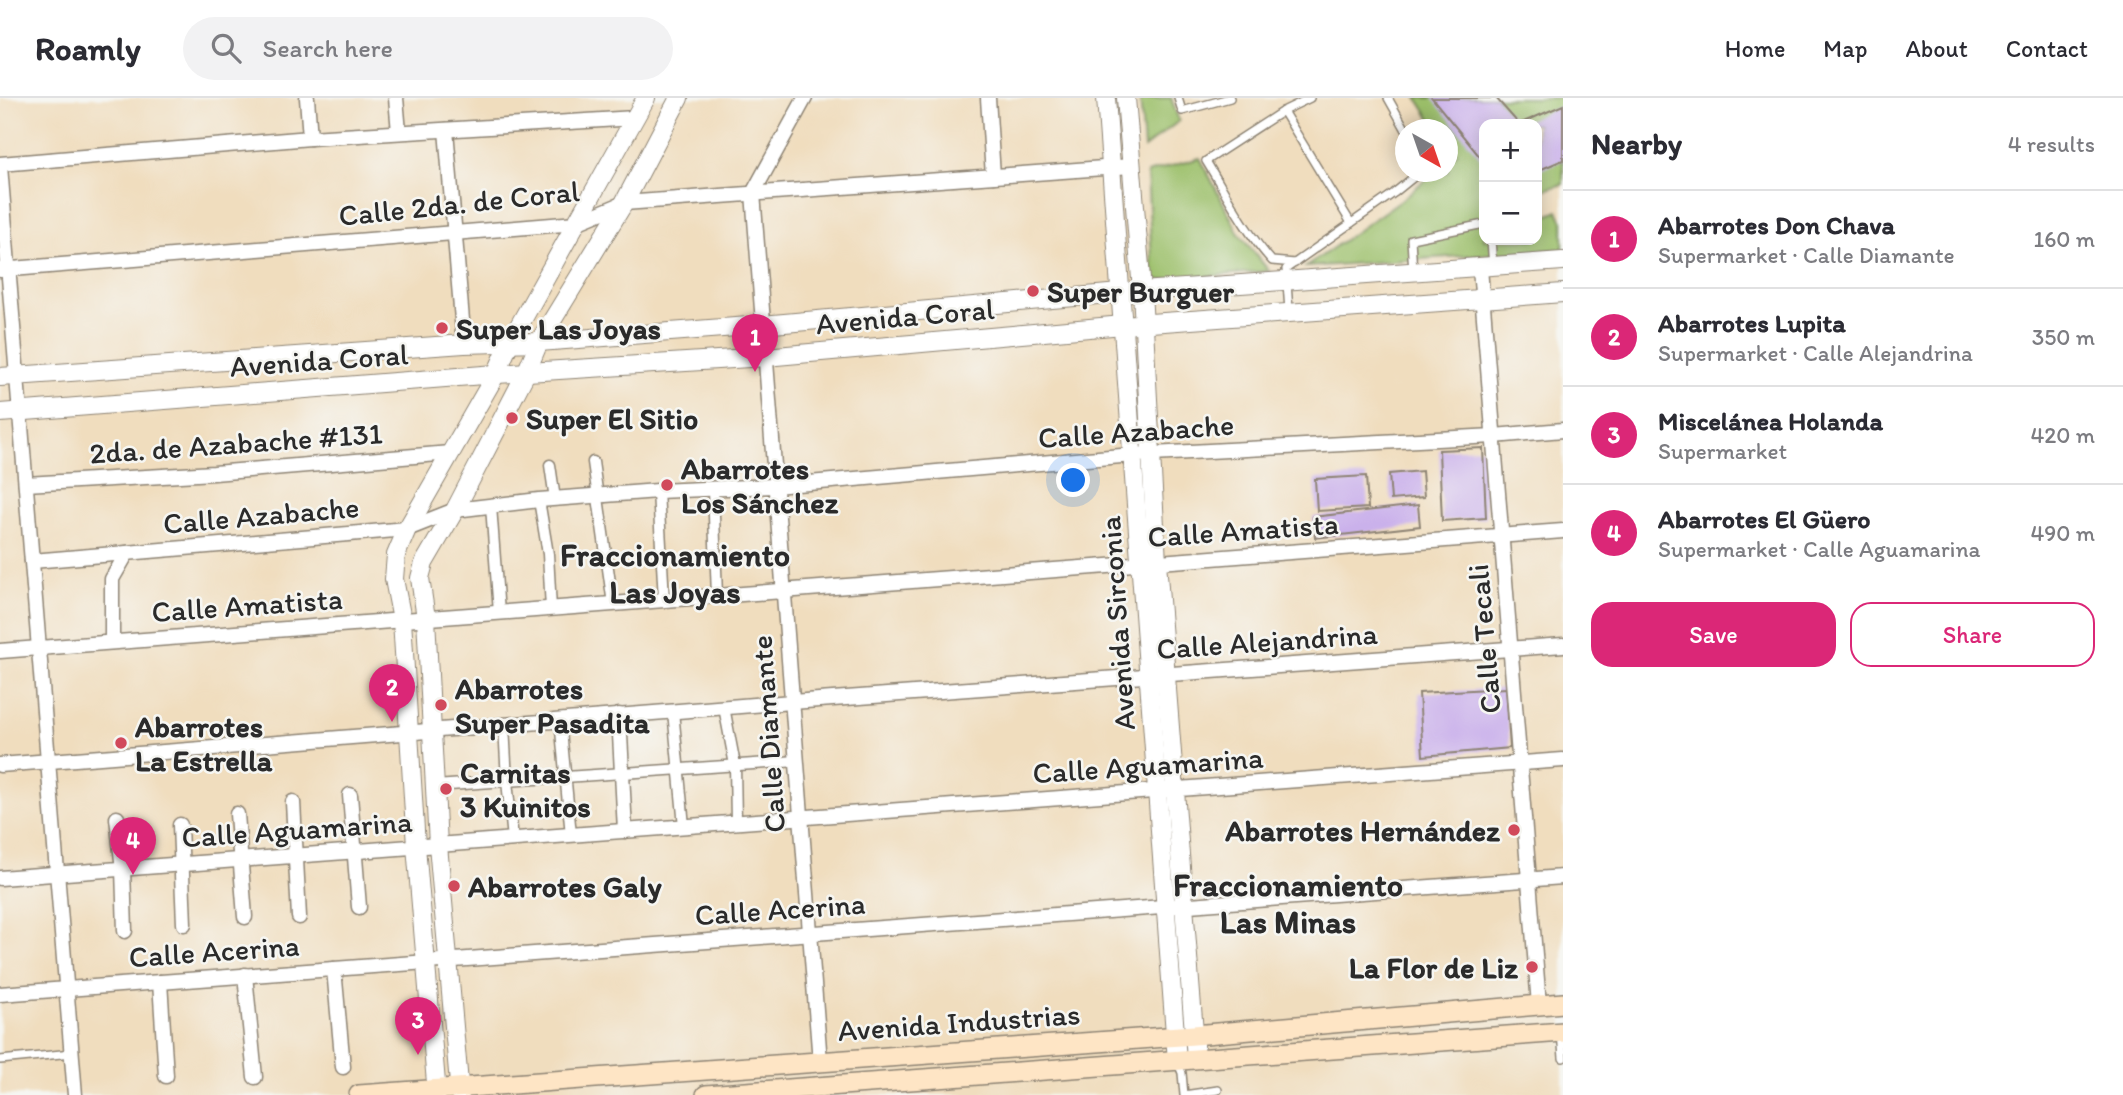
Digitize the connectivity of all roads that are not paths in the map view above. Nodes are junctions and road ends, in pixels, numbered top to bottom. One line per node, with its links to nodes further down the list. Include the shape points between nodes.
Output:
1 (307, 98): 18 (street)
2 (397, 98): 17 (street)
3 (646, 98): 14 (street)
4 (679, 98): 25 (street)
5 (805, 98): 24 (street)
6 (988, 98): 22 (street)
7 (1106, 98): 21 (street, Avenida Sirconia)
8 (1126, 98): 20 (street, Avenida Sirconia)
9 (1178, 98): 10 (lane, via 1182,111)
10 (1230, 98)
11 (1310, 98): 13 (lane)
12 (1388, 98): 15 (lane)
13 (1283, 111): 27 (lane); 32 (lane, via 1206,161 1263,251 1272,261)
14 (635, 118): 16 (street); 26 (street)
15 (1399, 119)
16 (446, 130): 17 (street); 29 (street)
17 (399, 132): 18 (street)
18 (310, 138): 19 (street)
19 (0, 165): 34 (street)
20 (1131, 166): 21 (street, Calle 2da. de Coral); 37 (street, Avenida Sirconia)
21 (1111, 167): 22 (street, Calle 2da. de Coral); 38 (street, Avenida Sirconia)
22 (993, 176): 24 (street, Calle 2da. de Coral)
23 (1406, 182): 27 (lane)
24 (753, 193): 25 (street, Calle 2da. de Coral); 43 (street, Calle Diamante)
25 (624, 203): 26 (street, Calle 2da. de Coral); 46 (street)
26 (576, 223): 29 (street, Calle 2da. de Coral); 45 (street)
27 (1351, 223): 32 (lane)
28 (1479, 224): 35 (lane, via 1411,239)
29 (456, 233): 34 (street, Calle 2da. de Coral); 47 (street)
30 (1490, 245): 33 (lane)
31 (1563, 261): 33 (street, Avenida Coral)
32 (1295, 263): 36 (lane, via 1286,269)
33 (1487, 267): 35 (street, Avenida Coral); 40 (street, Calle Tecali)
34 (4, 270): 51 (street)
35 (1413, 274): 36 (street, Avenida Coral)
36 (1286, 282): 37 (street, Avenida Coral); 41 (lane)
37 (1142, 291): 38 (street, Avenida Coral); 42 (street, Avenida Sirconia)
38 (1120, 293): 43 (street, Avenida Coral); 44 (street, Avenida Sirconia)
39 (1563, 293): 40 (street, Avenida Coral)
40 (1482, 299): 41 (street, Avenida Coral); 55 (street, Calle Tecali)
41 (1289, 312): 42 (street, Avenida Coral)
42 (1144, 324): 44 (street, Avenida Coral); 58 (street, Avenida Sirconia)
43 (762, 325): 46 (street, Avenida Coral); 48 (street, Calle Diamante)
44 (1123, 325): 48 (street, Avenida Coral); 57 (street, Avenida Sirconia)
45 (510, 342): 46 (street, Avenida Coral); 47 (street, Avenida Coral); 50 (street)
46 (538, 342): 49 (street)
47 (464, 344): 51 (street, Avenida Coral)
48 (765, 357): 49 (street, Avenida Coral); 62 (street, Calle Diamante)
49 (526, 373): 50 (street, Avenida Coral); 69 (street)
50 (496, 374): 52 (street, Avenida Coral); 56 (street)
51 (8, 377): 52 (street)
52 (20, 411): 53 (street, Avenida Coral); 61 (street)
53 (0, 413)
54 (1563, 430): 55 (street, Calle Azabache)
55 (1494, 436): 58 (street, Calle Azabache); 72 (street, Calle Tecali)
56 (450, 453): 61 (street, 2da. de Azabache #131); 70 (street)
57 (1133, 455): 58 (street, Calle Azabache); 62 (street, Calle Azabache); 75 (street, Avenida Sirconia)
58 (1151, 455): 75 (street, Avenida Sirconia)
59 (593, 462): 65 (street)
60 (550, 465): 66 (street)
61 (26, 484): 74 (street)
62 (774, 486): 63 (street, Calle Azabache); 76 (street, Calle Diamante)
63 (713, 489): 64 (street, Calle Azabache); 77 (street)
64 (658, 491): 65 (street, Calle Azabache); 78 (street)
65 (599, 497): 66 (street, Calle Azabache); 79 (street)
66 (555, 499): 67 (street, Calle Azabache)
67 (539, 500): 68 (street, Calle Azabache); 80 (street)
68 (491, 506): 69 (street, Calle Azabache); 81 (street)
69 (455, 510): 70 (street, Calle Azabache); 82 (street, via 424,563 420,578)
70 (407, 529): 73 (street, Calle Azabache); 83 (street, via 396,555 394,579)
71 (1563, 531): 72 (street, Calle Amatista)
72 (1502, 536): 75 (street, Calle Amatista); 87 (street, Calle Tecali)
73 (127, 553): 74 (street, Calle Azabache); 84 (street, via 112,579)
74 (32, 561): 86 (street)
75 (1149, 563): 76 (street, Calle Amatista); 89 (street, Avenida Sirconia)
76 (784, 591): 77 (street, Calle Amatista); 90 (street, Calle Diamante)
77 (717, 596): 78 (street, Calle Amatista)
78 (664, 600): 79 (street, Calle Amatista)
79 (613, 604): 80 (street, Calle Amatista)
80 (551, 608): 81 (street, Calle Amatista)
81 (499, 612): 82 (street, Calle Amatista)
82 (426, 618): 83 (street, Calle Amatista); 96 (street)
83 (402, 620): 84 (street, Calle Amatista); 97 (street)
84 (112, 642): 86 (street, Calle Amatista)
85 (1563, 645): 87 (street, Calle Alejandrina)
86 (39, 648): 88 (street, Calle Amatista); 99 (street)
87 (1511, 649): 89 (street, Calle Alejandrina); 101 (street, Calle Tecali)
88 (0, 650)
89 (1157, 676): 90 (street, Calle Alejandrina); 109 (street, Avenida Sirconia)
90 (792, 702): 91 (street, Calle Alejandrina); 100 (street, Calle Diamante)
91 (724, 707): 92 (street, Calle Alejandrina); 103 (street)
92 (673, 711): 93 (street, Calle Alejandrina); 104 (street)
93 (619, 715): 94 (street, Calle Alejandrina); 105 (street)
94 (560, 720): 95 (street, Calle Alejandrina); 106 (street)
95 (504, 725): 96 (street, Calle Alejandrina); 107 (street)
96 (432, 730): 97 (street, Calle Alejandrina); 108 (street)
97 (408, 732): 99 (street, Calle Alejandrina); 122 (street)
98 (1563, 760): 101 (street, Calle Aguamarina)
99 (48, 761): 102 (street, Calle Alejandrina); 128 (street)
100 (797, 761): 103 (street); 114 (street, Calle Diamante)
101 (1520, 764): 109 (street, Calle Aguamarina); 131 (street, Calle Tecali)
102 (0, 765)
103 (735, 765): 104 (street); 115 (street)
104 (676, 769): 105 (street); 117 (street)
105 (621, 773): 106 (street); 118 (street)
106 (565, 777): 107 (street); 119 (street)
107 (507, 781): 108 (street); 120 (street)
108 (435, 786): 121 (street)
109 (1166, 790): 114 (street, Calle Aguamarina); 132 (street, Avenida Sirconia)
110 (350, 795): 123 (street)
111 (293, 802): 124 (street)
112 (237, 814): 125 (street)
113 (117, 818): 127 (street)
114 (801, 818): 115 (street, Calle Aguamarina); 138 (street, Calle Diamante)
115 (736, 822): 117 (street, Calle Aguamarina)
116 (180, 825): 126 (street)
117 (684, 826): 118 (street, Calle Aguamarina)
118 (625, 831): 119 (street, Calle Aguamarina)
119 (571, 835): 120 (street, Calle Aguamarina)
120 (513, 839): 121 (street, Calle Aguamarina)
121 (438, 845): 122 (street, Calle Aguamarina); 139 (street)
122 (416, 846): 123 (street, Calle Aguamarina); 140 (street)
123 (355, 851): 124 (street, Calle Aguamarina); 133 (street)
124 (295, 855): 125 (street, Calle Aguamarina); 135 (street)
125 (240, 860): 126 (street, Calle Aguamarina); 134 (street)
126 (183, 864): 127 (street, Calle Aguamarina); 136 (street)
127 (123, 869): 128 (street, Calle Aguamarina); 137 (street)
128 (57, 873): 130 (street, Calle Aguamarina); 144 (street)
129 (1563, 877): 131 (street, Calle Acerina)
130 (0, 878)
131 (1529, 879): 132 (street, Calle Acerina); 147 (street, Calle Tecali)
132 (1175, 906): 138 (street, Calle Acerina); 149 (street, Avenida Sirconia)
133 (359, 907)
134 (245, 917)
135 (299, 917)
136 (184, 924)
137 (125, 931)
138 (810, 933): 139 (street, Calle Acerina); 154 (street, Calle Diamante)
139 (450, 960): 140 (street, Calle Acerina); 159 (street)
140 (426, 962): 141 (street, Calle Acerina); 160 (street)
141 (334, 969): 142 (street, Calle Acerina); 155 (street)
142 (245, 975): 143 (street, Calle Acerina); 157 (street)
143 (160, 982): 144 (street, Calle Acerina); 156 (street)
144 (66, 989): 145 (street, Calle Acerina); 150 (street)
145 (0, 994)
146 (1563, 1003): 147 (main road, Avenida Industrias)
147 (1539, 1005): 149 (main road, Avenida Industrias)
148 (1562, 1032): 151 (lane); 152 (main road, Avenida Industrias)
149 (1185, 1035): 152 (street, Avenida Sirconia); 154 (main road, Avenida Industrias)
150 (72, 1054): 153 (lane); 161 (street)
151 (1563, 1058)
152 (1186, 1059): 158 (lane, via 1184,1095); 163 (main road, Avenida Industrias)
153 (0, 1060)
154 (820, 1062): 159 (main road, Avenida Industrias)
155 (343, 1067)
156 (166, 1076)
157 (255, 1077)
158 (1218, 1090)
159 (460, 1091): 160 (main road, Avenida Industrias)
160 (437, 1092): 162 (main road, Avenida Industrias)
161 (75, 1095)
162 (359, 1095)
163 (706, 1095)

